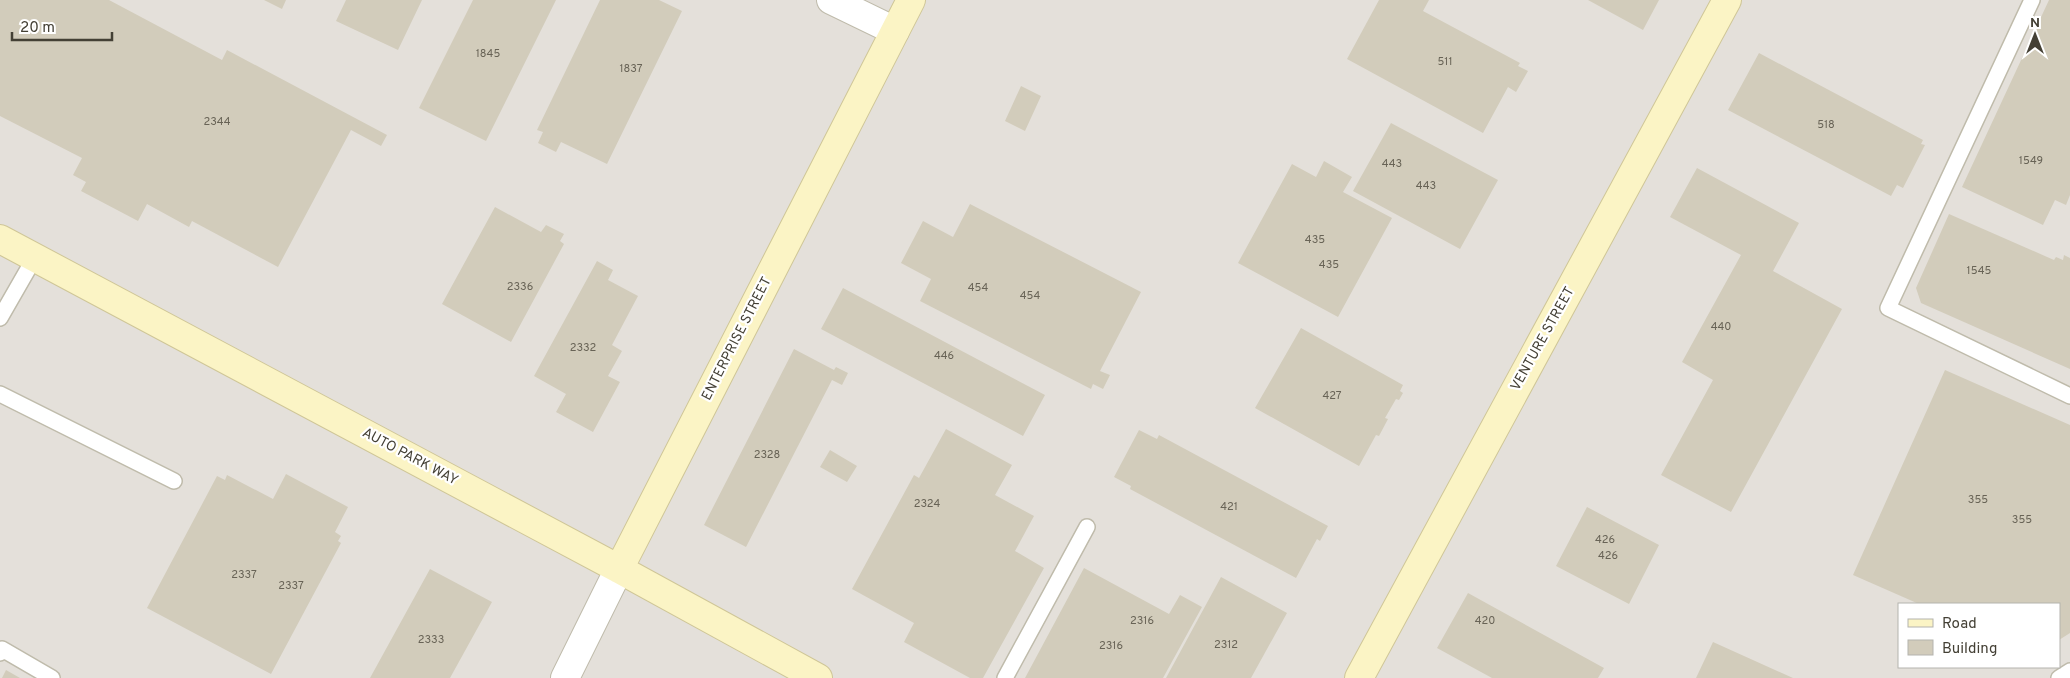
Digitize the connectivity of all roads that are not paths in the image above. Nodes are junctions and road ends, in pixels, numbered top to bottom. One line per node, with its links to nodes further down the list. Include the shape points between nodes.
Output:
1 (831, 0): 5 (street)
2 (911, 0): 5 (street, ENTERPRISE STREET)
3 (1727, 0): 20 (street, VENTURE STREET)
4 (2032, 0): 10 (lane, via 1888,308)
5 (895, 31): 13 (street, ENTERPRISE STREET)
6 (0, 239): 7 (street, AUTO PARK WAY)
7 (35, 258): 8 (lane); 13 (street, AUTO PARK WAY)
8 (0, 318)
9 (0, 394): 11 (lane)
10 (2070, 396)
11 (174, 481)
12 (1087, 527): 19 (lane)
13 (619, 569): 17 (street, ENTERPRISE STREET); 18 (street, AUTO PARK WAY)
14 (0, 653): 16 (lane, via 2,649)
15 (2070, 671): 21 (lane)
16 (52, 678)
17 (565, 678)
18 (818, 678)
19 (1005, 678)
20 (1358, 678)
21 (2059, 678)

